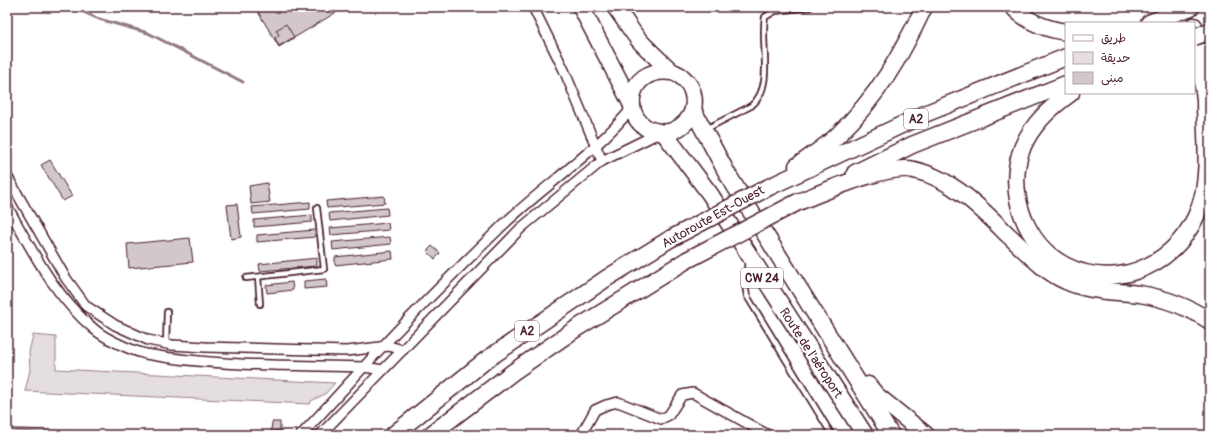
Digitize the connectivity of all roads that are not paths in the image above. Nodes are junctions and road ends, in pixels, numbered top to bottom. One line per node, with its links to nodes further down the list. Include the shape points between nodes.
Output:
1 (533, 7): 24 (street, via 564,70)
2 (581, 7): 19 (highway)
3 (615, 7): 15 (highway, via 638,39)
4 (810, 7): 21 (lane, via 775,11 765,17 762,30 765,83 762,94 751,106)
5 (924, 7): 27 (highway, via 890,73 872,99 838,135)
6 (1012, 7): 12 (highway, via 1028,20)
7 (1191, 7): 8 (highway); 9 (highway)
8 (1152, 22)
9 (1194, 22)
10 (1195, 31): 18 (highway)
11 (1210, 31): 13 (highway, bridge)
12 (1065, 32)
13 (1195, 37)
14 (1065, 57): 27 (highway, Autoroute Est-Ouest / A2, via 927,113)
15 (672, 72): 19 (highway, via 652,72 643,78 634,90); 20 (highway, via 688,82 694,100)
16 (1065, 84): 28 (highway, Autoroute Est-Ouest / A2, via 912,145)
17 (1070, 94): 18 (highway, via 1054,105 1036,125 1023,146 1016,186 1018,205 1035,240 1048,253 1066,266 1104,275 1124,274 1143,269 1161,260 1177,246 1192,225 1206,182)
18 (1205, 101): 23 (highway)
19 (632, 107): 22 (highway, via 639,122 652,131); 24 (street)
20 (693, 110): 21 (highway, CW 24); 22 (highway, via 682,126 674,131)
21 (704, 130): 39 (highway, CW 24, via 728,175)
22 (662, 133): 25 (street); 31 (highway, Route de l'aéroport / CW 24, via 710,194)
23 (1210, 133)
24 (596, 146): 25 (street); 38 (street, via 510,218)
25 (602, 161): 40 (street, via 515,233)
26 (7, 176): 37 (street, via 65,278 86,306 115,325 148,340)
27 (769, 187): 46 (highway, Autoroute Est-Ouest / A2, bridge, via 670,239 587,291 486,360)
28 (798, 202): 36 (highway, via 858,180 890,171 912,169 954,188 1039,264 1066,281 1099,290 1142,294 1197,313); 47 (highway, Autoroute Est-Ouest / A2, bridge, via 687,260 577,328 513,372)
29 (7, 206): 41 (street, via 41,267 67,304 95,330 119,343 144,353 206,361)
30 (317, 208): 32 (lane, via 324,269)
31 (748, 257): 43 (highway, Route de l'aéroport / CW 24); 50 (lane, via 745,285 747,296)
32 (258, 277): 33 (lane); 34 (lane)
33 (246, 278)
34 (260, 304)
35 (167, 312): 37 (lane)
36 (1210, 321)
37 (166, 344): 38 (street, via 340,351)
38 (383, 346): 40 (street); 41 (street)
39 (835, 346): 51 (highway, CW 24); 52 (highway, via 876,395)
40 (403, 350): 42 (street)
41 (364, 367): 42 (street); 44 (street)
42 (383, 370): 45 (street)
43 (863, 431)
44 (301, 435)
45 (320, 435)
46 (393, 435)
47 (430, 435)
48 (581, 435): 49 (street, via 595,410 606,405 618,402 661,419 669,415 682,395 693,393)
49 (768, 435)
50 (832, 435)
51 (891, 435)
52 (926, 435)

